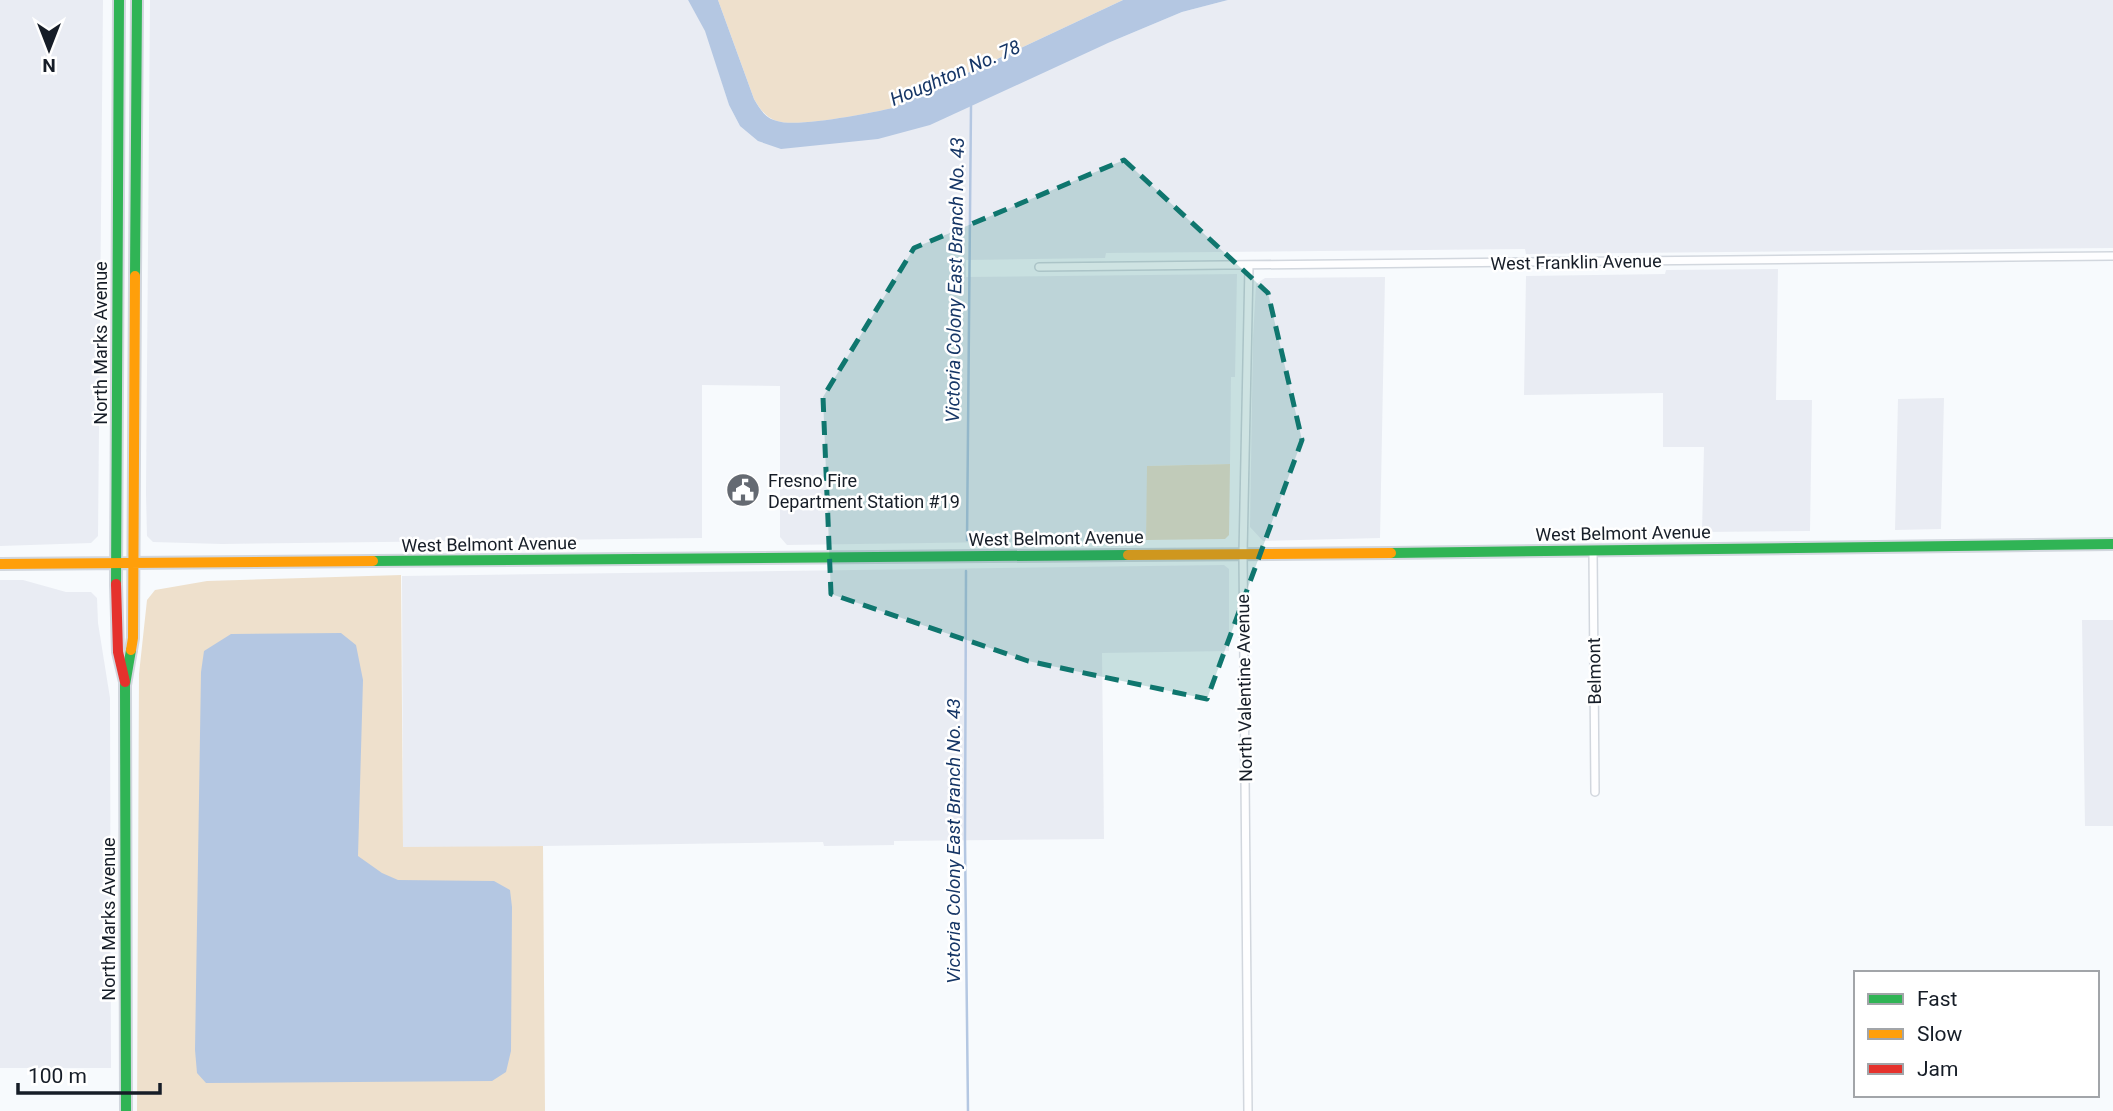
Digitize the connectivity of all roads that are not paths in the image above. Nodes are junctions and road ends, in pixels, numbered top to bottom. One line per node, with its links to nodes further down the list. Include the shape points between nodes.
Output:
1 (120, 0): 10 (street, North Marks Avenue)
2 (137, 0): 11 (street, North Marks Avenue)
3 (2113, 256): 4 (street, West Franklin Avenue)
4 (1249, 266): 5 (street, West Franklin Avenue); 8 (street, North Valentine Avenue)
5 (1039, 267)
6 (2113, 544): 7 (street, West Belmont Avenue)
7 (1593, 551): 8 (street, West Belmont Avenue); 13 (street, Belmont)
8 (1243, 554): 11 (street, West Belmont Avenue); 15 (street, North Valentine Avenue)
9 (0, 564): 10 (street, West Belmont Avenue)
10 (115, 564): 11 (street, West Belmont Avenue); 12 (street, North Marks Avenue, via 118,652)
11 (132, 564): 12 (street, North Marks Avenue, via 133,638)
12 (125, 685): 14 (street, North Marks Avenue)
13 (1595, 792)
14 (126, 1111)
15 (1248, 1111)

